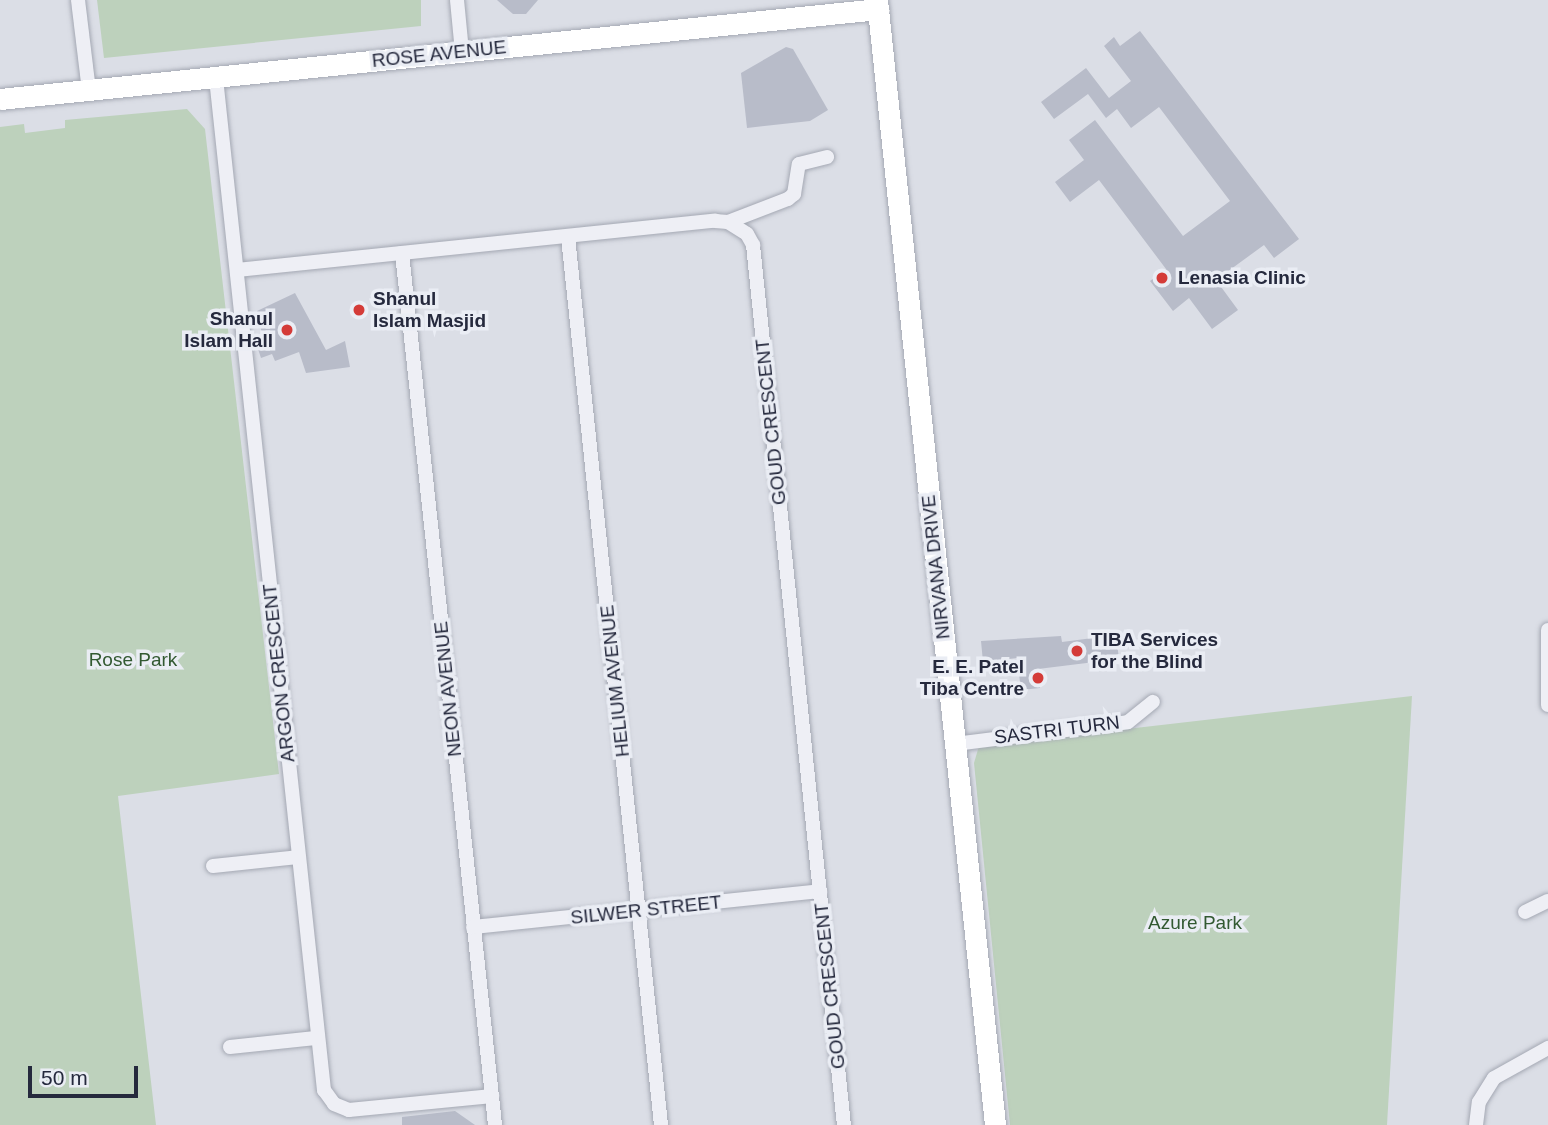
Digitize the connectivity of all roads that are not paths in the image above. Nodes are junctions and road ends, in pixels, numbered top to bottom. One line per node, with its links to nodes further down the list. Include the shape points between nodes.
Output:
1 (78, 0): 6 (street)
2 (457, 0): 4 (street)
3 (877, 5): 4 (main road, ROSE AVENUE); 16 (main road, NIRVANA DRIVE)
4 (462, 52): 5 (main road, ROSE AVENUE)
5 (216, 78): 6 (main road, ROSE AVENUE); 12 (street, ARGON CRESCENT)
6 (89, 91): 7 (main road, ROSE AVENUE)
7 (0, 99)
8 (827, 157): 9 (street, via 799,164 794,194 788,199)
9 (727, 222): 10 (street); 19 (street, GOUD CRESCENT, via 747,234 753,245)
10 (568, 237): 11 (street); 21 (street, HELIUM AVENUE)
11 (402, 253): 12 (street); 23 (street, NEON AVENUE)
12 (237, 270): 17 (street, ARGON CRESCENT)
13 (1548, 630): 15 (street)
14 (1153, 702): 16 (street, SASTRI TURN, via 1128,722)
15 (1548, 705)
16 (955, 744): 31 (main road, NIRVANA DRIVE)
17 (298, 857): 18 (street); 24 (street, ARGON CRESCENT)
18 (213, 866)
19 (820, 891): 21 (street, SILWER STREET); 30 (street, GOUD CRESCENT)
20 (1548, 901): 22 (street)
21 (638, 910): 23 (street, SILWER STREET); 29 (street, HELIUM AVENUE)
22 (1525, 912)
23 (473, 927): 27 (street, NEON AVENUE)
24 (316, 1038): 25 (street); 27 (street, ARGON CRESCENT, via 324,1090 342,1108)
25 (230, 1047)
26 (1548, 1048): 32 (street, via 1494,1078 1479,1102)
27 (492, 1096): 28 (street, NEON AVENUE)
28 (495, 1125)
29 (662, 1125)
30 (844, 1125)
31 (995, 1125)
32 (1476, 1125)

